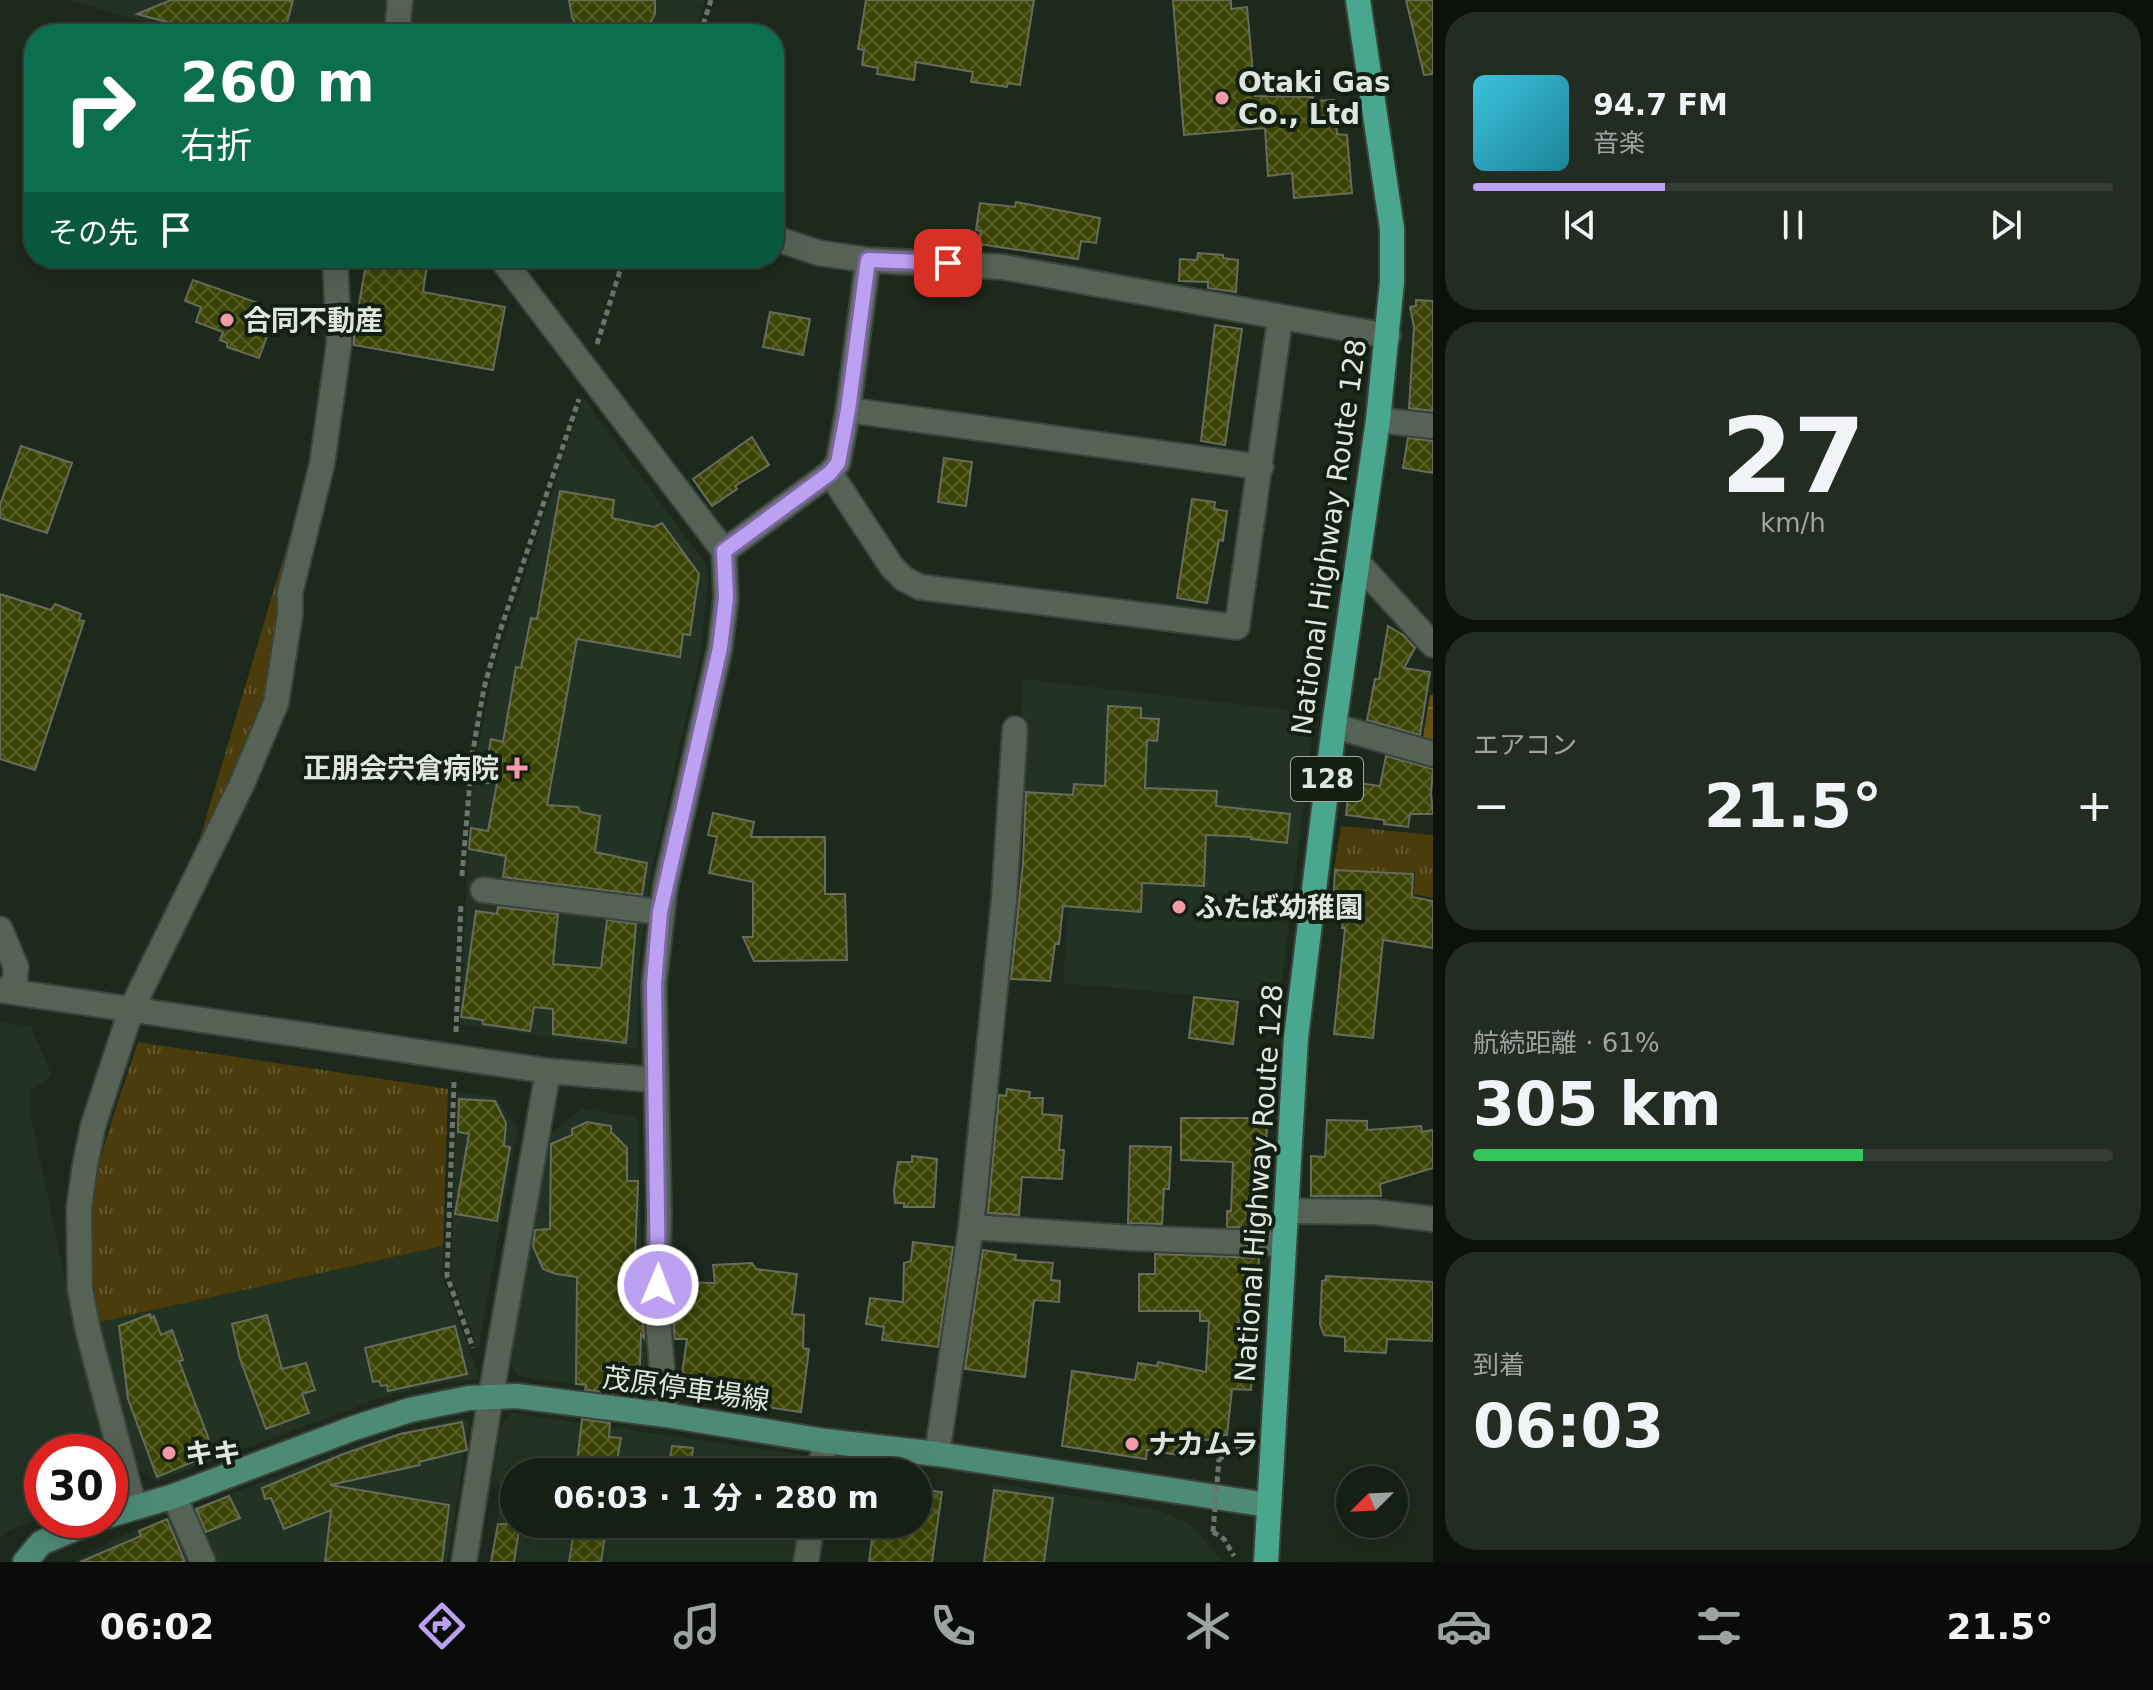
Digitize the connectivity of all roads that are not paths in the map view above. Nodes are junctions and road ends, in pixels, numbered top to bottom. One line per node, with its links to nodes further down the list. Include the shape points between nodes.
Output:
1 (400, 0): 3 (street)
2 (1358, 0): 9 (highway, National Highway Route 128 / 128, via 1392,229)
3 (398, 24)
4 (784, 241): 5 (street)
5 (868, 260): 8 (street, via 1003,267); 10 (street)
6 (335, 268): 25 (street, via 339,344 322,464 290,593 276,703)
7 (509, 268): 15 (street)
8 (1280, 319): 9 (street); 13 (street)
9 (1388, 336): 11 (highway, National Highway Route 128 / 128)
10 (848, 410): 13 (street); 14 (street, via 838,463)
11 (1378, 420): 12 (street); 16 (highway, National Highway Route 128 / 128)
12 (1433, 426)
13 (1261, 467): 14 (street, via 1237,627 920,587 892,567)
14 (830, 473): 15 (street)
15 (724, 551): 22 (street, via 720,648)
16 (1358, 563): 17 (street); 18 (highway, National Highway Route 128 / 128)
17 (1433, 645)
18 (1334, 726): 20 (street); 28 (highway, National Highway Route 128 / 128, via 1296,1038)
19 (1015, 729): 30 (street, via 1004,899)
20 (1433, 754)
21 (483, 890): 22 (street)
22 (660, 912): 27 (street)
23 (0, 929): 24 (street, via 16,967)
24 (7, 991): 25 (street)
25 (131, 1010): 26 (street); 39 (street, via 93,1126 78,1246 88,1331)
26 (548, 1071): 27 (street); 32 (street)
27 (655, 1080): 33 (street, via 657,1309)
28 (1287, 1211): 29 (street); 31 (highway, National Highway Route 128 / 128)
29 (1433, 1219)
30 (971, 1227): 31 (street); 35 (street)
31 (1284, 1244): 38 (highway, National Highway Route 128 / 128)
32 (492, 1397): 33 (main road, 茂原停車場線); 37 (main road, 茂原停車場線, via 410,1410); 45 (street)
33 (666, 1415): 34 (main road, 茂原停車場線)
34 (825, 1441): 35 (main road, 茂原停車場線); 36 (street)
35 (937, 1454): 38 (main road, 茂原停車場線)
36 (822, 1458)
37 (174, 1496): 39 (main road, 茂原停車場線); 44 (street)
38 (1268, 1505): 47 (highway, National Highway Route 128 / 128)
39 (134, 1506): 40 (main road, 茂原停車場線)
40 (128, 1508)
41 (53, 1538): 43 (main road)
42 (810, 1538): 46 (street)
43 (25, 1562)
44 (203, 1562)
45 (464, 1562)
46 (806, 1562)
47 (1266, 1562)

